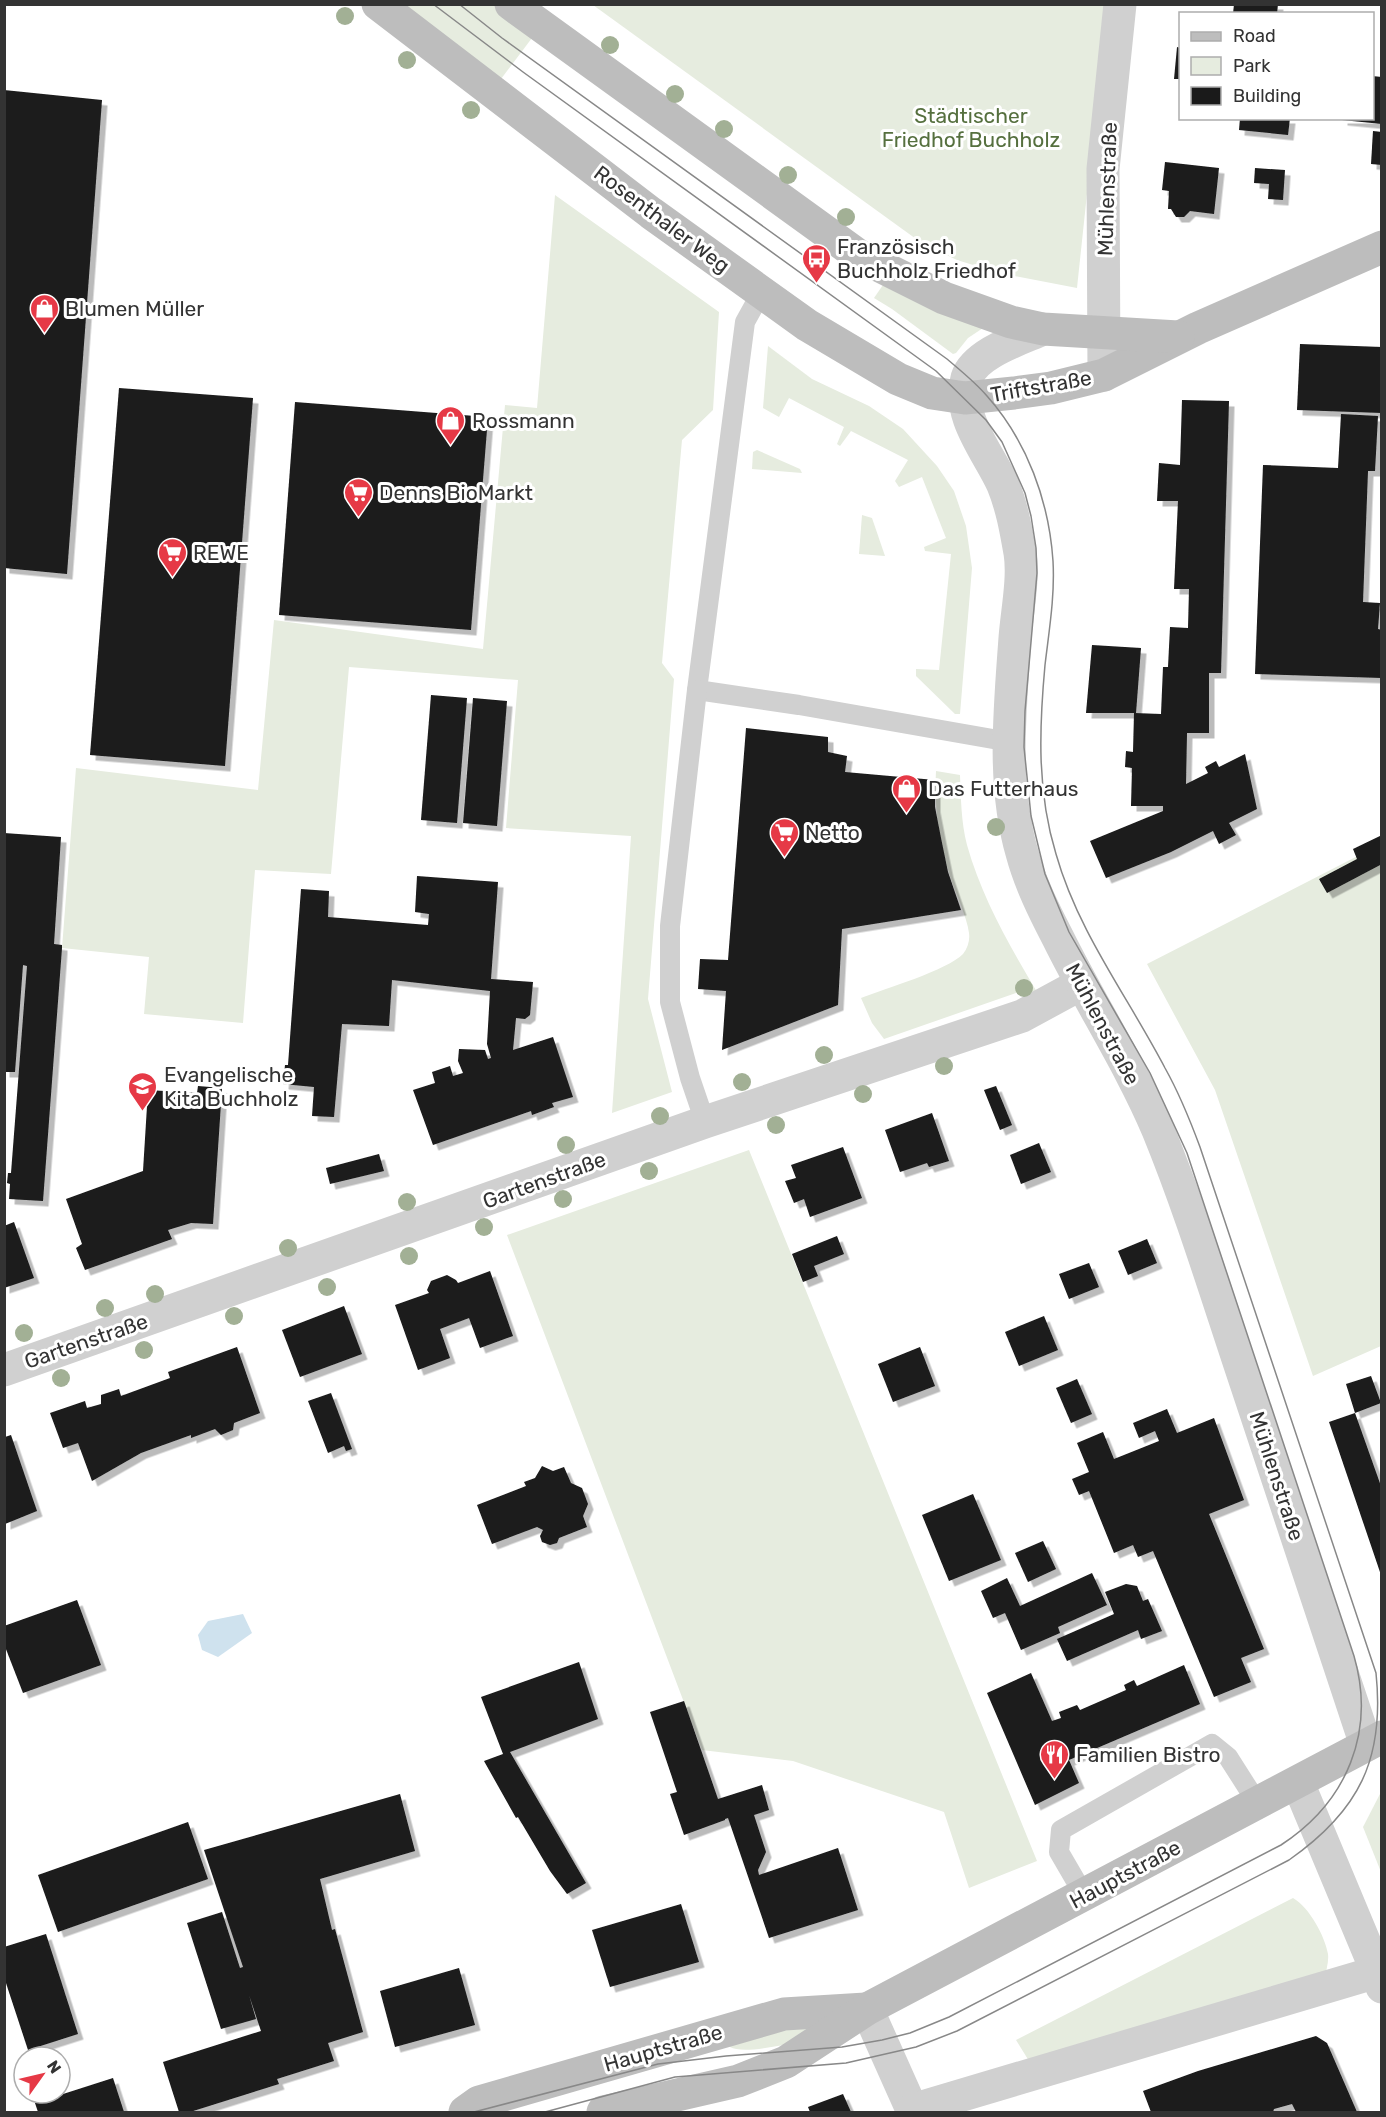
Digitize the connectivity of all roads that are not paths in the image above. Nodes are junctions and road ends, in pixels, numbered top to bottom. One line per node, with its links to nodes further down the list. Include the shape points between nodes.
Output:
1 (378, 4): 5 (main road, Rosenthaler Weg)
2 (511, 4): 6 (main road, via 858,255 944,298)
3 (1120, 4): 7 (street, Mühlenstraße, via 1103,169)
4 (1382, 247): 8 (main road, Triftstraße)
5 (761, 293): 10 (main road, Rosenthaler Weg, via 826,338 898,379 932,393); 11 (lane, via 745,322)
6 (1043, 329): 7 (main road, Triftstraße); 10 (street, Mühlenstraße, via 988,354 967,376)
7 (1106, 333): 8 (main road, Triftstraße); 9 (street, Mühlenstraße)
8 (1180, 337): 9 (main road, Triftstraße)
9 (1104, 375): 10 (main road, Triftstraße, via 1051,388)
10 (965, 398): 12 (street, Mühlenstraße, via 970,422 1004,487 1021,561)
11 (697, 690): 12 (lane); 14 (lane, via 670,926 670,1002)
12 (1010, 742): 13 (street, Mühlenstraße, via 1012,813 1022,855 1040,903)
13 (1081, 984): 14 (street, Gartenstraße, via 1022,1016); 16 (street, Mühlenstraße, via 1157,1128)
14 (705, 1122): 15 (street, Gartenstraße)
15 (4, 1370)
16 (1374, 1741): 17 (main road, Hauptstraße)
17 (1298, 1782): 18 (main road, Hauptstraße); 20 (street)
18 (1258, 1804): 19 (main road, Hauptstraße); 19 (lane, via 1228,1757 1212,1744 1061,1830 1059,1852)
19 (1084, 1895): 21 (main road, Hauptstraße)
20 (1379, 1980): 23 (street)
21 (867, 2009): 22 (main road, Hauptstraße, via 786,2062); 23 (street); 24 (main road, Hauptstraße, via 784,2014 479,2102)
22 (651, 2107): 25 (main road, Hauptstraße)
23 (913, 2111)
24 (465, 2112)
25 (603, 2112)

